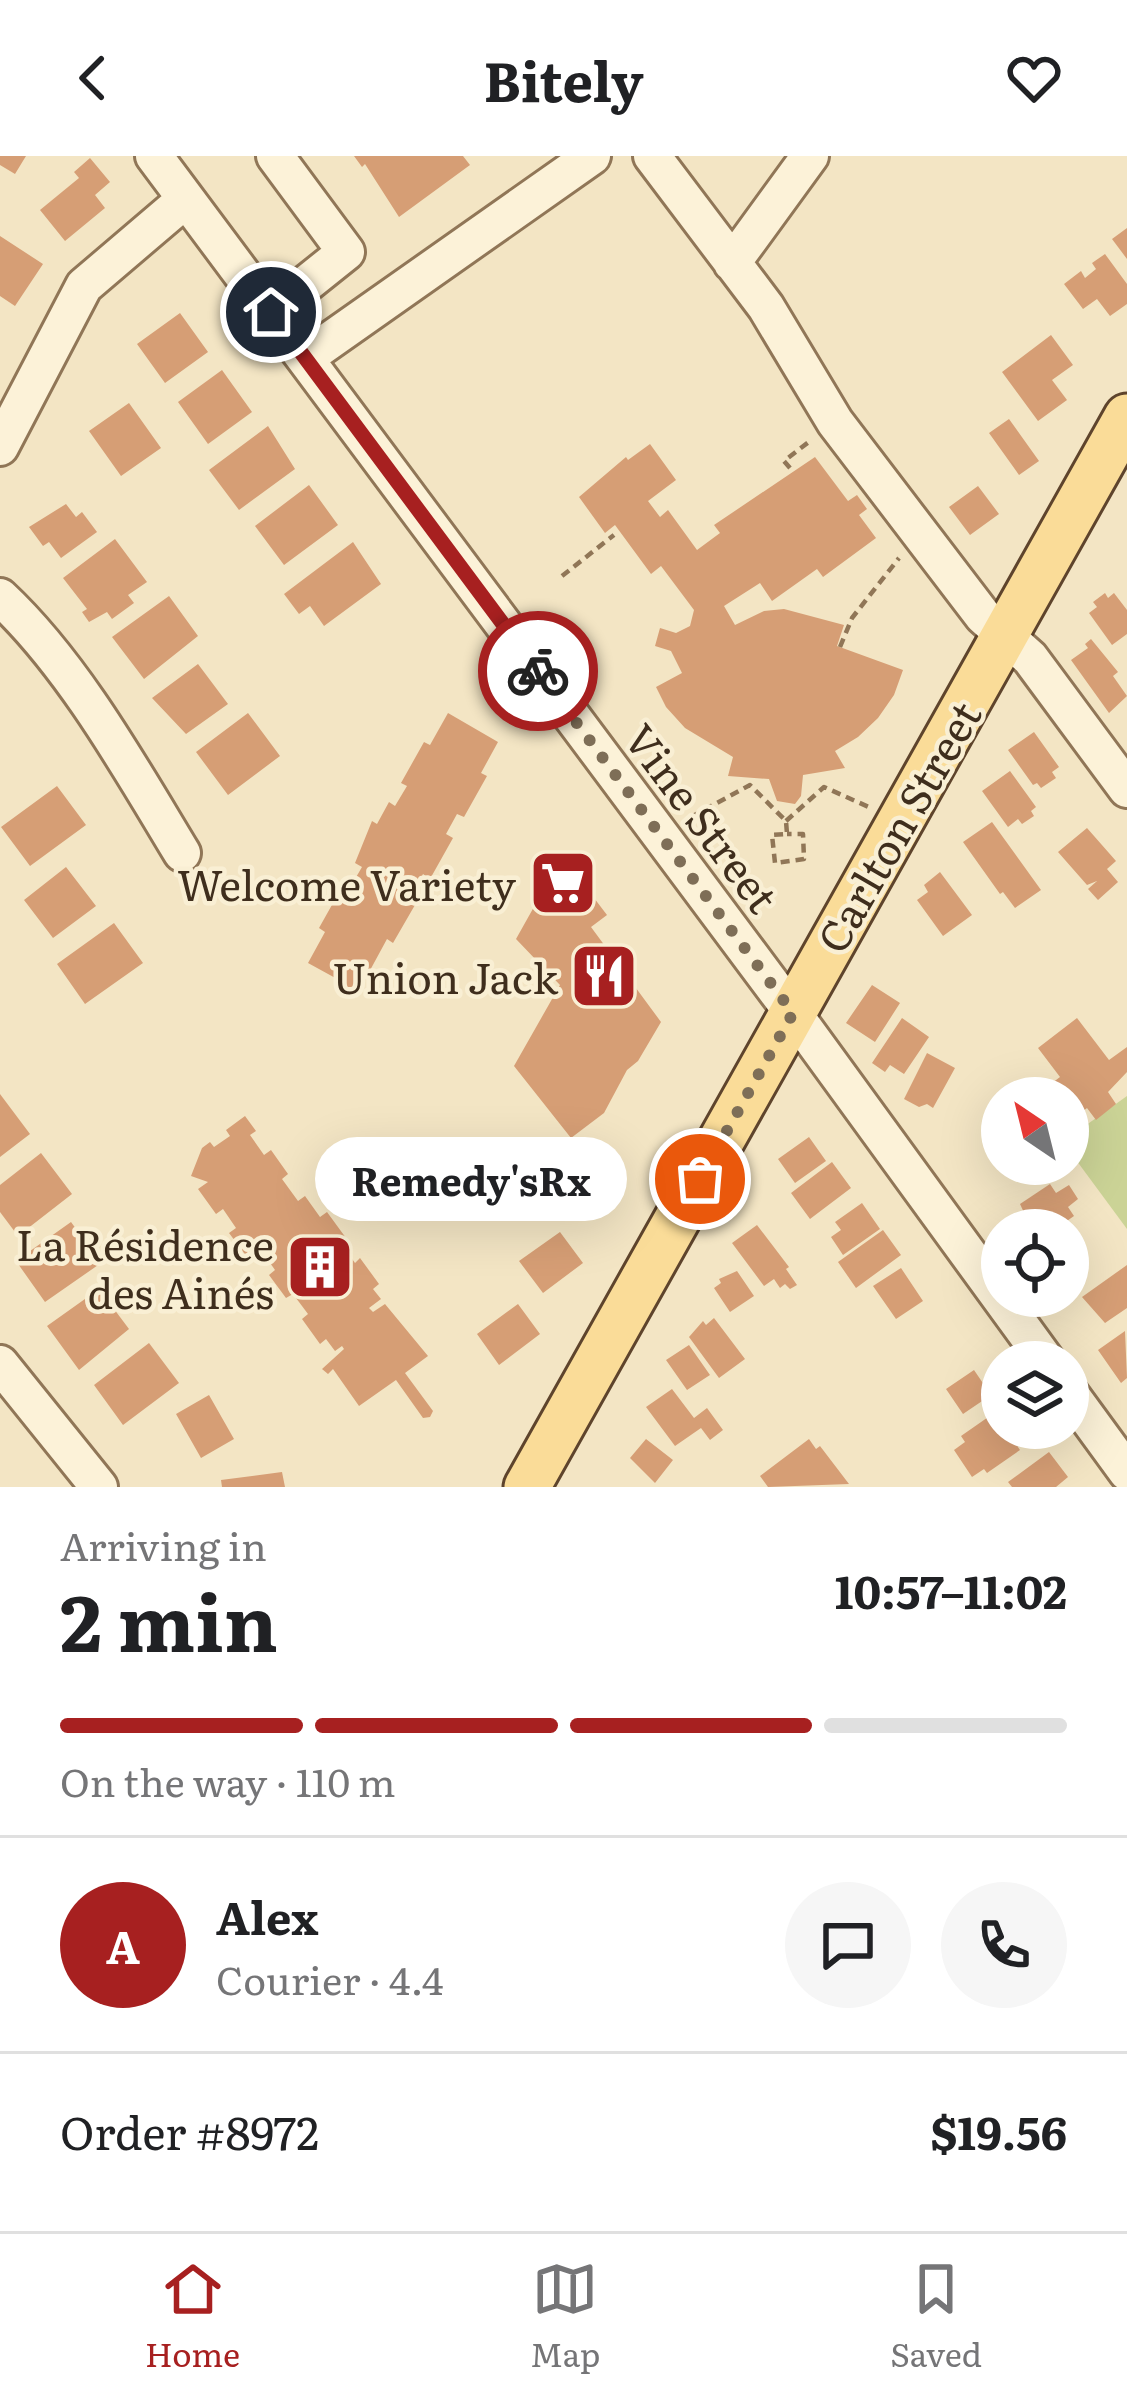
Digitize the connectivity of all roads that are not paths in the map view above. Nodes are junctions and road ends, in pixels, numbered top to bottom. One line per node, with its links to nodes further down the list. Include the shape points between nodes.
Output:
1 (156, 156): 6 (street, Vine Street)
2 (275, 156): 8 (street, via 346,252)
3 (592, 156): 9 (street)
4 (652, 156): 7 (street)
5 (810, 156): 7 (street)
6 (186, 199): 8 (street, Vine Street); 11 (street, via 84,286)
7 (733, 262): 13 (street, via 836,422)
8 (271, 312): 9 (street, Vine Street)
9 (305, 358): 16 (street, Vine Street)
10 (1127, 417): 13 (main road, Carlton Street)
11 (0, 447)
12 (0, 597): 15 (street, via 114,741)
13 (1004, 637): 14 (street, via 1030,658); 16 (main road, Carlton Street)
14 (1127, 788)
15 (182, 853)
16 (793, 1013): 17 (street, Vine Street); 22 (main road, Carlton Street)
17 (1032, 1341)
18 (0, 1364): 21 (street)
19 (1089, 1420): 20 (street)
20 (1127, 1472)
21 (99, 1487)
22 (527, 1487)

